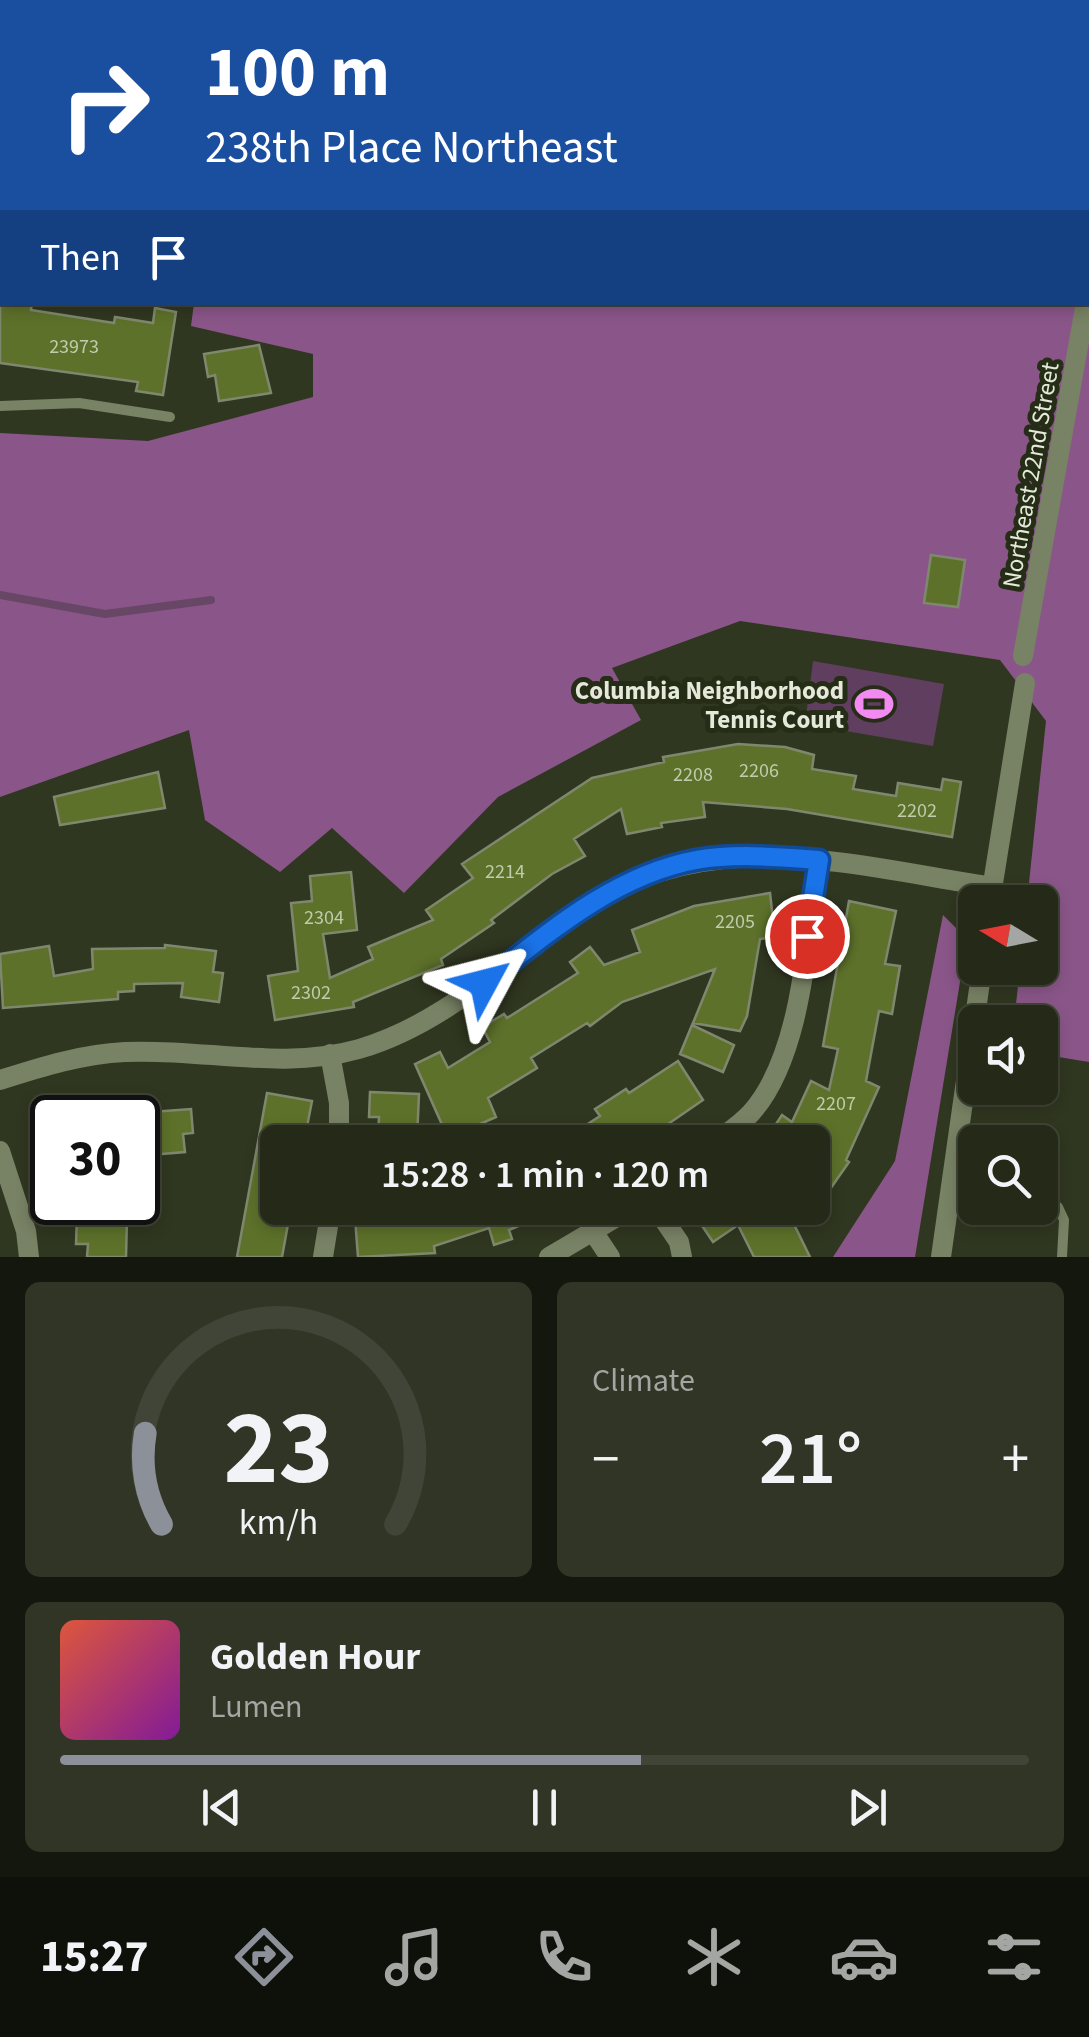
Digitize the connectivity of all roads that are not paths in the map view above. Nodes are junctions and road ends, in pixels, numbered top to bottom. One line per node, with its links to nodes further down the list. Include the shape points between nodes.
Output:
1 (1085, 305): 4 (street, Northeast 22nd Street)
2 (0, 406): 3 (lane, via 79,403)
3 (170, 417)
4 (1024, 656)
5 (1025, 684): 7 (street)
6 (819, 860): 8 (street); 10 (street, via 730,857 652,874 571,916 441,1013); 13 (street, via 784,1054 752,1113)
7 (993, 885)
8 (958, 887)
9 (980, 985): 15 (street)
10 (330, 1054): 11 (street, via 239,1059 126,1052); 12 (street)
11 (0, 1080)
12 (339, 1125)
13 (737, 1125)
14 (0, 1150): 22 (street)
15 (952, 1186): 16 (lane); 27 (street)
16 (958, 1187)
17 (1058, 1207): 28 (lane)
18 (328, 1225): 23 (street)
19 (606, 1225): 21 (street)
20 (668, 1225): 26 (street)
21 (594, 1233): 24 (street); 25 (street)
22 (29, 1257)
23 (323, 1257)
24 (550, 1257)
25 (610, 1257)
26 (682, 1257)
27 (940, 1257)
28 (1062, 1257)

